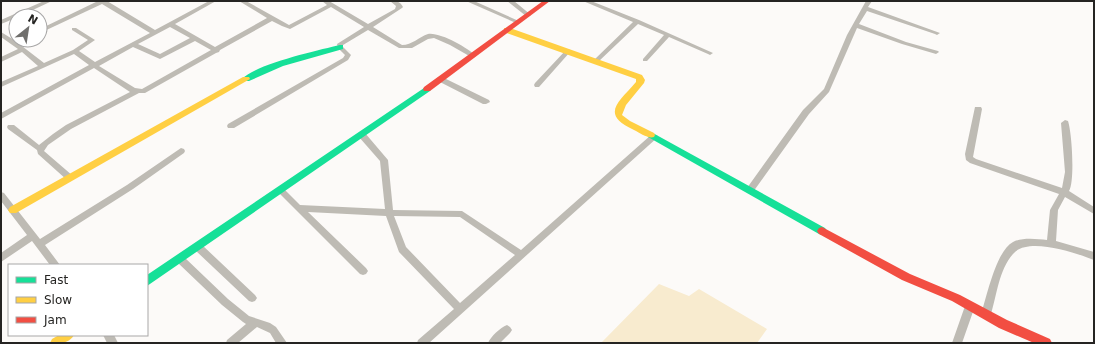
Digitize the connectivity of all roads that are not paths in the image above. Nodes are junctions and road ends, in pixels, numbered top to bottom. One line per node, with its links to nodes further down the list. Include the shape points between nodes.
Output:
1 (49, 1): 17 (street)
2 (103, 1): 21 (street); 25 (street)
3 (213, 1): 19 (street)
4 (242, 1): 15 (street)
5 (325, 1): 12 (street)
6 (393, 1): 22 (street, via 400,7)
7 (469, 1): 18 (street)
8 (510, 1): 14 (street)
9 (547, 1): 14 (street)
10 (586, 1): 16 (street)
11 (869, 1): 13 (street)
12 (331, 5): 15 (street, via 293,26 284,25); 22 (street)
13 (864, 8): 20 (street); 26 (street)
14 (528, 15): 18 (street)
15 (272, 18): 33 (street)
16 (637, 21): 27 (street); 40 (street)
17 (1, 22)
18 (518, 22): 24 (street)
19 (170, 24): 25 (street); 28 (street)
20 (855, 25): 35 (street); 58 (street, via 827,90 806,112)
21 (48, 27)
22 (369, 27): 30 (street, via 343,42); 37 (street, via 401,47 410,47 429,36 436,36)
23 (74, 29): 32 (street, via 92,40)
24 (507, 30): 34 (street); 37 (street)
25 (155, 33): 29 (street)
26 (937, 33)
27 (668, 35): 36 (street); 39 (street)
28 (195, 38): 29 (street, via 160,57); 33 (street)
29 (134, 45): 42 (street)
30 (340, 47): 51 (street, via 348,55 346,59); 57 (street, via 288,60 261,71)
31 (21, 50): 38 (street); 41 (street)
32 (75, 51): 41 (street); 42 (street)
33 (217, 51): 46 (street, via 148,90)
34 (568, 51): 40 (street); 45 (street)
35 (936, 52)
36 (710, 53)
37 (473, 56): 43 (street)
38 (1, 60)
39 (645, 60)
40 (596, 61): 54 (street, via 639,77 640,83 619,107 618,117)
41 (43, 66): 44 (street)
42 (95, 66): 46 (street); 49 (street)
43 (440, 80): 47 (street); 53 (street)
44 (1, 85)
45 (536, 85)
46 (137, 91): 55 (street, via 61,132 46,141)
47 (486, 102)
48 (978, 109): 60 (street, via 969,158)
49 (1, 116)
50 (1065, 123): 60 (street, via 1069,172 1067,187)
51 (231, 126)
52 (11, 127): 55 (street)
53 (362, 135): 59 (street); 65 (street, via 384,160)
54 (654, 137): 58 (street); 69 (street)
55 (40, 149): 57 (street, via 48,160)
56 (181, 151): 66 (street, via 130,187)
57 (70, 178): 63 (street)
58 (750, 190): 77 (street, via 860,253)
59 (281, 191): 62 (street); 68 (street)
60 (1063, 192): 64 (street); 67 (street, via 1054,210)
61 (1, 195): 63 (street)
62 (300, 208): 65 (street); 74 (street)
63 (13, 210): 66 (street)
64 (1094, 211)
65 (390, 213): 69 (street, via 462,214); 78 (street, via 402,249)
66 (36, 240): 71 (street); 73 (street)
67 (1051, 244): 70 (street); 79 (street, via 1021,243 1013,247 1000,270)
68 (198, 247): 72 (street); 76 (street)
69 (522, 255): 78 (street)
70 (1094, 256)
71 (1, 258)
72 (180, 259): 75 (street); 80 (street, via 225,302)
73 (54, 264)
74 (363, 271)
75 (148, 280)
76 (252, 298)
77 (970, 306): 79 (street); 88 (street)
78 (460, 309): 83 (street)
79 (986, 314): 89 (street)
80 (254, 323): 85 (street); 86 (street, via 273,330)
81 (507, 330): 87 (street)
82 (66, 336): 84 (street)
83 (427, 342)
84 (56, 343)
85 (232, 343)
86 (282, 343)
87 (493, 343)
88 (957, 343)
89 (1046, 343)

